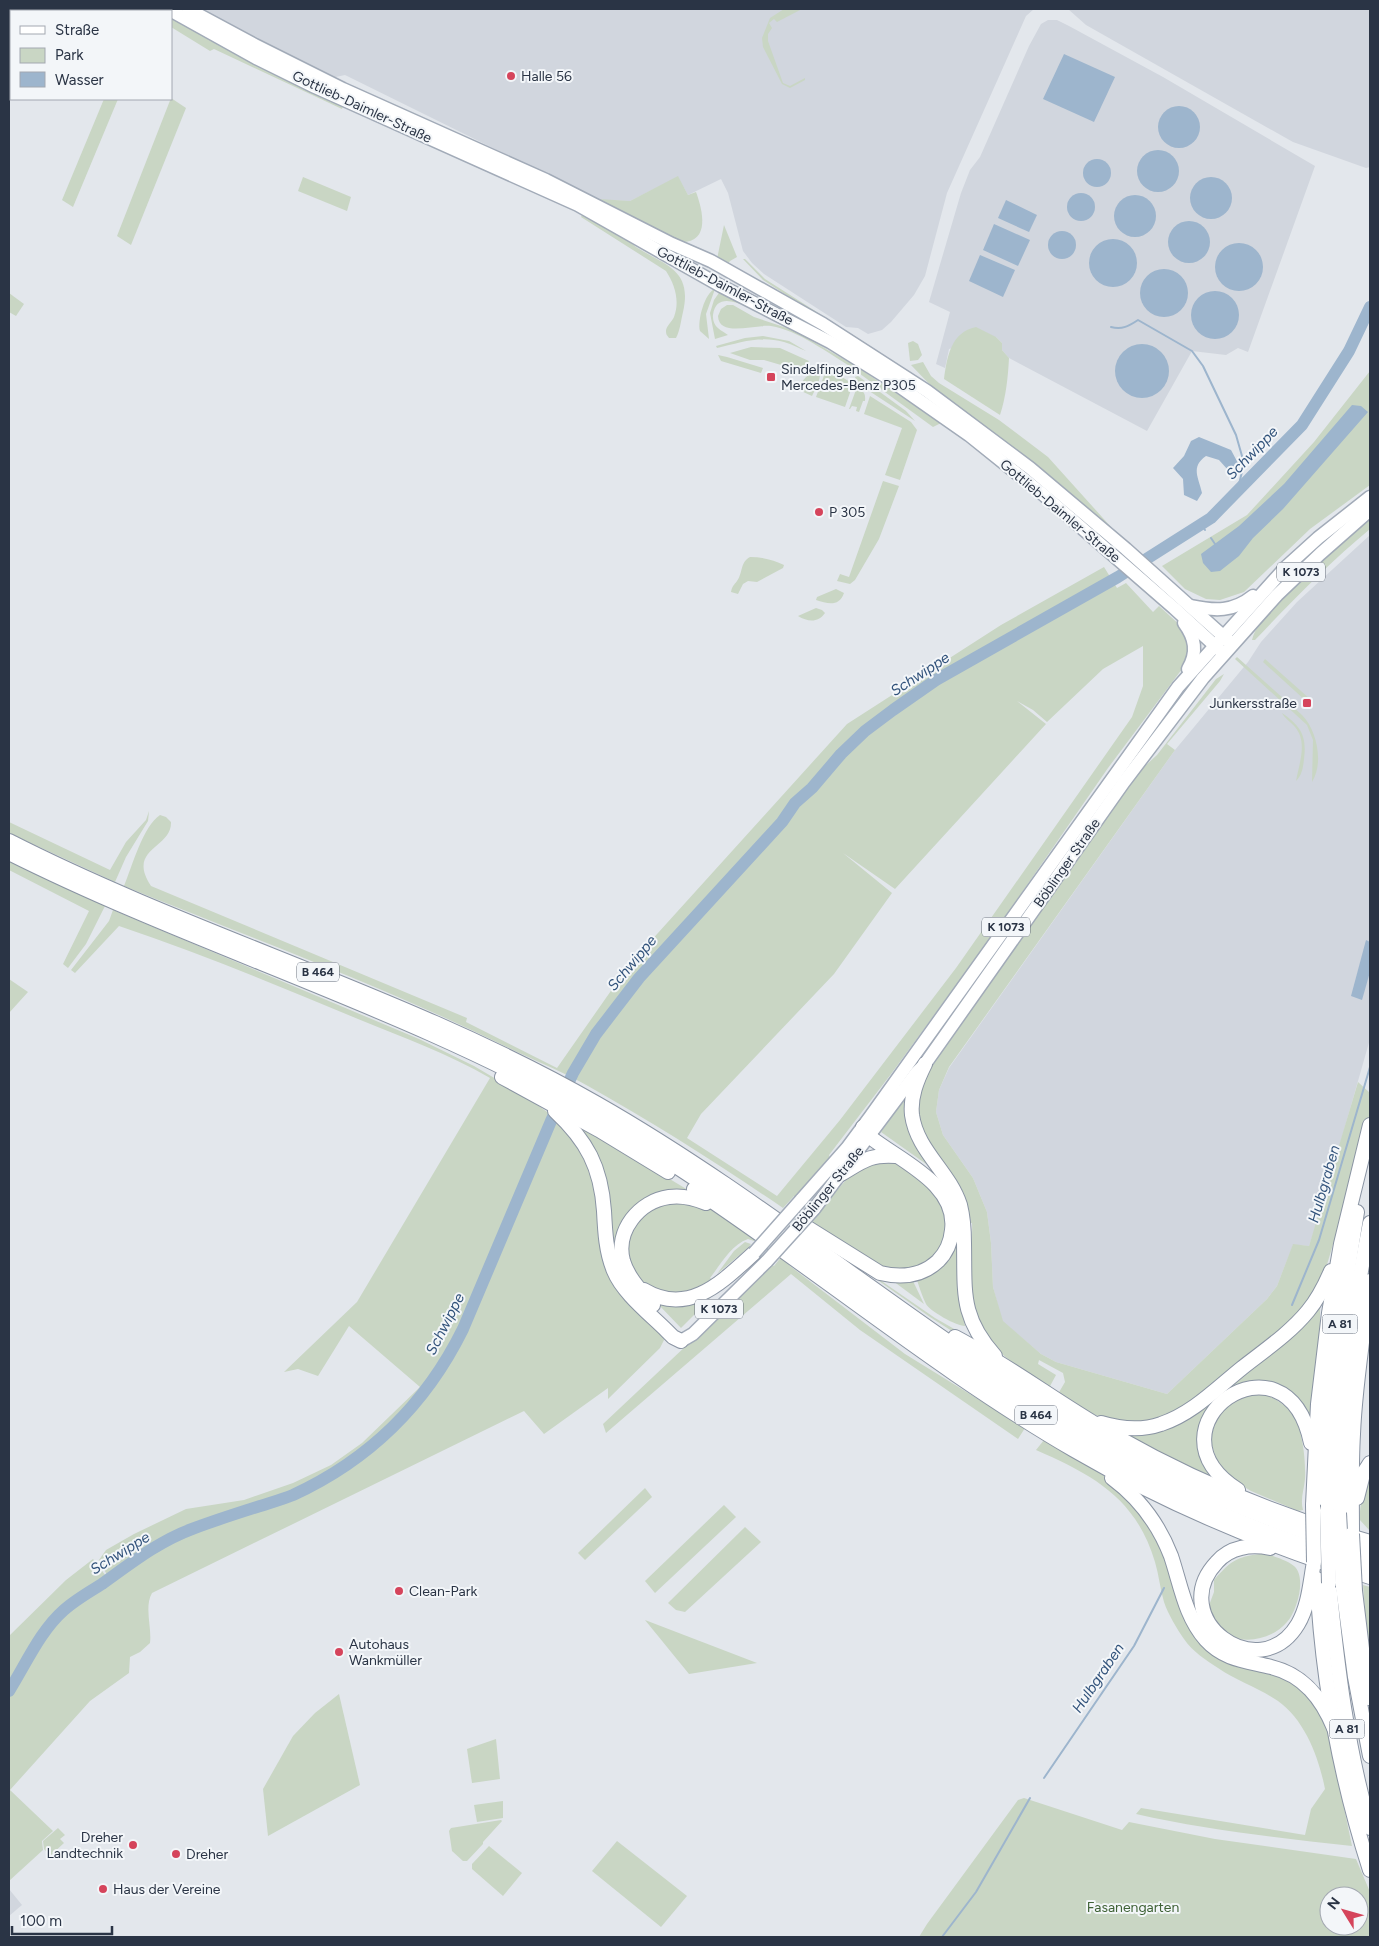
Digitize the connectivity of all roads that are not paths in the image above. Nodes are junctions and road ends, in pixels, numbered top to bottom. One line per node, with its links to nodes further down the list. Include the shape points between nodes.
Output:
1 (188, 9): 6 (main road, Gottlieb-Daimler-Straße, via 334,85 546,180 711,261 823,324 901,374 1030,468)
2 (172, 11): 7 (main road, Gottlieb-Daimler-Straße, via 315,87 578,206 830,342 950,420 1045,496)
3 (1370, 497): 5 (main road, Böblinger Straße / K 1073, via 1318,538)
4 (1370, 510): 8 (main road, Böblinger Straße / K 1073)
5 (1274, 580): 6 (main road, via 1234,606 1207,610); 8 (main road, Böblinger Straße / K 1073)
6 (1189, 605): 8 (main road, Gottlieb-Daimler-Straße)
7 (1174, 608): 8 (main road, Gottlieb-Daimler-Straße); 9 (main road, via 1195,647 1191,664)
8 (1223, 645): 9 (main road, Böblinger Straße / K 1073); 12 (main road, Böblinger Straße / K 1073)
9 (1177, 688): 16 (main road, Böblinger Straße / K 1073)
10 (9, 840): 13 (highway, B 464, via 134,898 420,1015)
11 (9, 853): 13 (highway, B 464, via 149,917 413,1025)
12 (925, 1064): 16 (main road, Böblinger Straße / K 1073); 21 (highway, via 914,1087 914,1124 922,1144)
13 (543, 1090): 14 (highway); 14 (highway, B 464)
14 (579, 1112): 20 (highway, B 464, via 646,1132); 22 (highway, B 464); 31 (highway, via 589,1153 600,1179 607,1244 614,1272 625,1288 673,1337); 42 (highway, B 464, via 656,1152 953,1360 1088,1446 1226,1516)
15 (1370, 1125): 25 (highway)
16 (869, 1132): 18 (highway); 19 (main road, Böblinger Straße / K 1073); 21 (highway, via 927,1168); 24 (main road, Böblinger Straße / K 1073, bridge)
17 (1370, 1140): 38 (highway, A 81, via 1335,1359 1328,1439)
18 (897, 1156): 19 (highway, via 869,1158); 20 (highway, B 464, via 929,1179 942,1193 952,1216 950,1239 945,1251 937,1261 914,1275 880,1273 750,1191)
19 (841, 1174): 31 (main road, Böblinger Straße / K 1073, bridge, via 767,1261 694,1334)
20 (726, 1184): 30 (highway, B 464)
21 (955, 1193): 32 (highway, via 962,1220 963,1280 969,1316 984,1343)
22 (723, 1209): 27 (highway, via 692,1198 675,1196 652,1201 639,1212 624,1232 622,1251 626,1268); 34 (highway, B 464, via 946,1367)
23 (1370, 1223): 38 (highway, A 81, via 1355,1302 1340,1447)
24 (754, 1253): 27 (highway, via 718,1284 695,1297 665,1299)
25 (1339, 1255): 33 (highway, via 1318,1298 1300,1319 1181,1415 1160,1425 1141,1428 1111,1426); 35 (highway, via 1323,1355)
26 (1370, 1281): 28 (highway)
27 (637, 1286): 31 (highway, via 678,1332)
28 (1370, 1286): 29 (highway); 38 (highway, via 1358,1369)
29 (1370, 1293)
30 (930, 1329): 32 (highway, B 464, via 948,1334); 40 (highway, B 464, via 1050,1409 1155,1469 1253,1513)
31 (681, 1341)
32 (1004, 1366): 33 (highway, B 464)
33 (1087, 1418): 37 (highway, B 464, via 1161,1461)
34 (1073, 1450): 41 (highway, B 464, via 1170,1501); 48 (highway, via 1127,1490 1147,1512 1166,1546 1188,1612 1207,1641 1235,1660 1295,1676 1317,1696)
35 (1315, 1455): 37 (highway, via 1303,1415 1280,1393 1245,1388 1221,1401 1213,1411 1205,1432 1208,1458 1224,1480); 44 (highway, bridge, via 1314,1562)
36 (1370, 1463): 38 (highway)
37 (1259, 1505): 39 (highway, B 464)
38 (1346, 1520): 44 (highway, A 81, bridge); 44 (highway, bridge)
39 (1370, 1542)
40 (1370, 1553)
41 (1297, 1554): 43 (highway, B 464); 44 (highway, via 1257,1546 1224,1555 1211,1569 1203,1588 1202,1605 1208,1623 1221,1638 1236,1647 1256,1650 1272,1646 1287,1638 1299,1623 1308,1599)
42 (1370, 1566)
43 (1370, 1576)
44 (1331, 1584): 45 (highway); 48 (highway, via 1320,1622); 49 (highway, A 81, via 1353,1668); 50 (highway, A 81, via 1345,1718)
45 (1359, 1634): 46 (highway); 47 (highway)
46 (1370, 1668)
47 (1370, 1711)
48 (1334, 1728): 51 (highway)
49 (1370, 1756)
50 (1370, 1828)
51 (1370, 1870)

